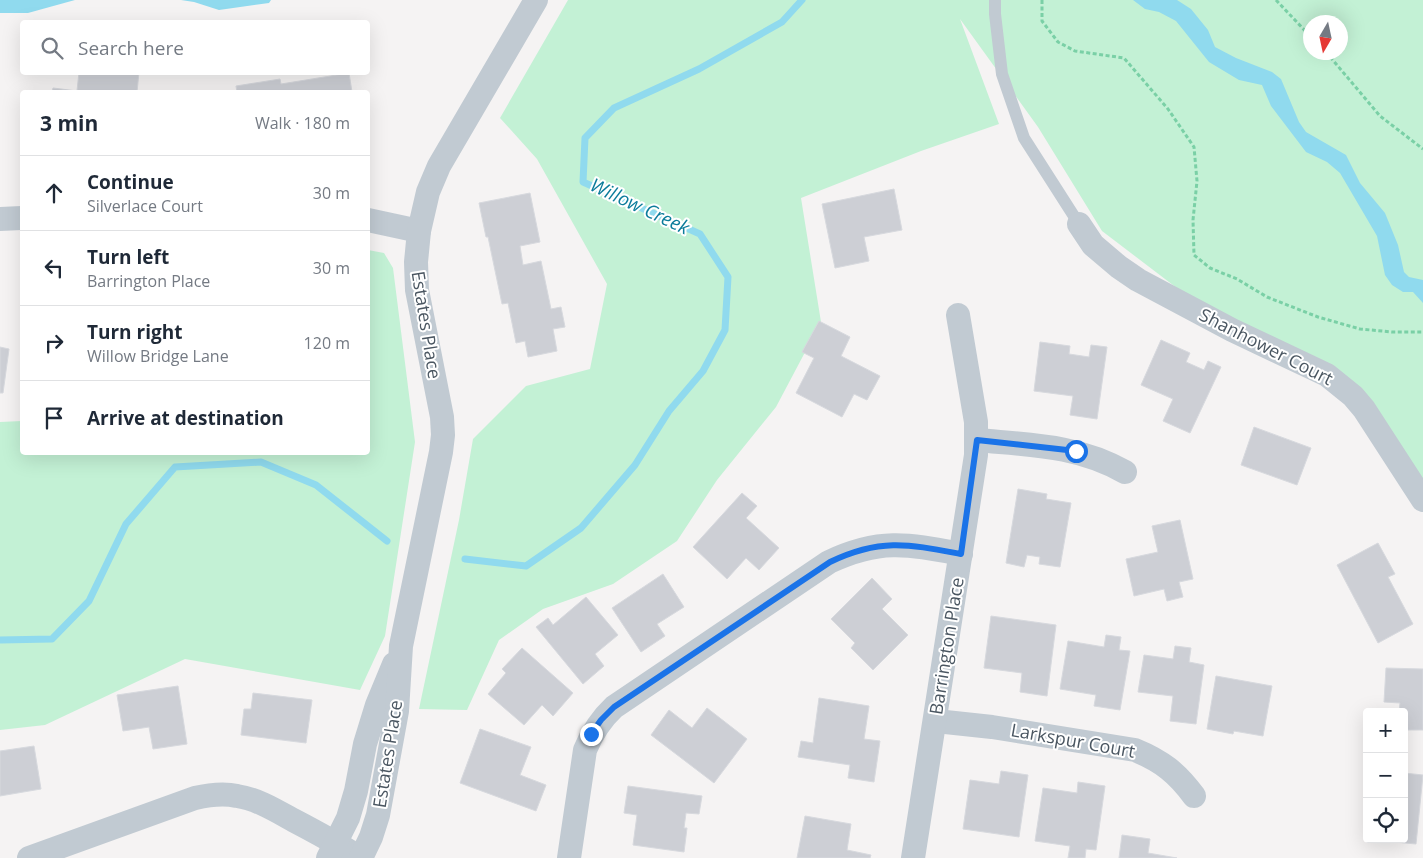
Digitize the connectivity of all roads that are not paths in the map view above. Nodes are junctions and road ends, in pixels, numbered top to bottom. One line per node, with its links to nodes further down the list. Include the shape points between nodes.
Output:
1 (536, 0): 7 (street, Estates Place, via 439,166 428,192)
2 (996, 0): 6 (lane, via 1002,74 1024,138)
3 (20, 218): 4 (street)
4 (0, 219)
5 (370, 220): 7 (street)
6 (1079, 224): 11 (street, Shanhower Court, via 1093,245 1138,280 1327,375 1364,409)
7 (419, 231): 13 (street, Estates Place, via 418,290 443,435)
8 (958, 315): 9 (street, Barrington Place)
9 (977, 440): 10 (street, via 1076,451 1107,461); 12 (street, Barrington Place)
10 (1126, 472)
11 (1423, 500)
12 (961, 554): 14 (street, Barrington Place); 19 (street, via 902,544 880,545 849,553 830,562 614,707 591,734 585,750)
13 (401, 646): 16 (street, Estates Place, via 377,705 348,818); 18 (street, Estates Place, via 397,711 378,815)
14 (936, 721): 15 (street, Larkspur Court, via 1135,750 1169,768); 20 (street, Barrington Place)
15 (1194, 796)
16 (332, 851): 17 (street, via 253,800 235,795 208,795); 18 (street)
17 (30, 858)
18 (360, 858)
19 (569, 858)
20 (913, 858)

